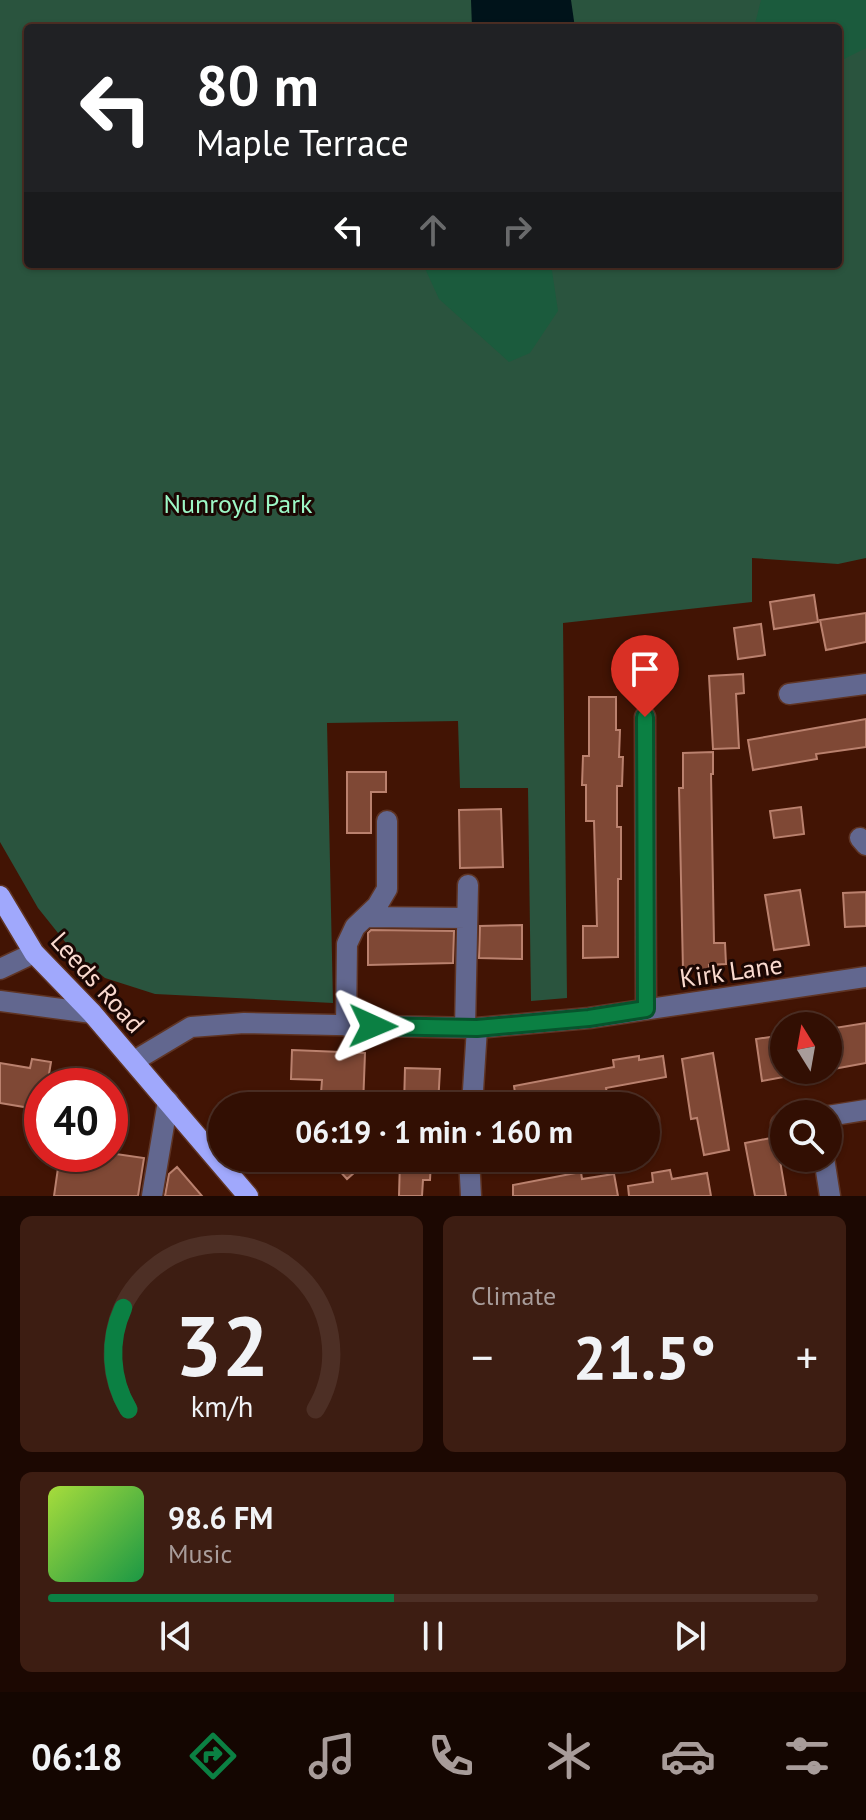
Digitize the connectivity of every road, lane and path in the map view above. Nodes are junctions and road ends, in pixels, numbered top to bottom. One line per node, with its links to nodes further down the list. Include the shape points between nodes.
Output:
1 (866, 684): 2 (street)
2 (789, 694)
3 (645, 717): 13 (street)
4 (387, 821): 7 (street, via 387,889)
5 (468, 885): 8 (street)
6 (0, 896): 9 (main road, Leeds Road)
7 (366, 917): 8 (street); 15 (street, via 347,944)
8 (467, 918): 16 (street)
9 (34, 953): 10 (street); 14 (main road, Leeds Road)
10 (0, 969)
11 (866, 977): 13 (street, Kirk Lane)
12 (0, 1001): 14 (street)
13 (646, 1009): 16 (street, Kirk Lane)
14 (92, 1013): 17 (main road, Leeds Road)
15 (346, 1026): 16 (street, Kirk Lane); 17 (street, Kirk Lane, via 191,1027)
16 (471, 1028): 18 (street)
17 (134, 1061): 19 (main road, Leeds Road)
18 (472, 1092)
19 (168, 1101): 24 (street); 25 (main road, Leeds Road)
20 (866, 1110): 21 (street)
21 (842, 1114)
22 (470, 1172): 26 (street)
23 (826, 1172): 27 (street)
24 (152, 1196)
25 (248, 1196)
26 (471, 1196)
27 (830, 1196)

